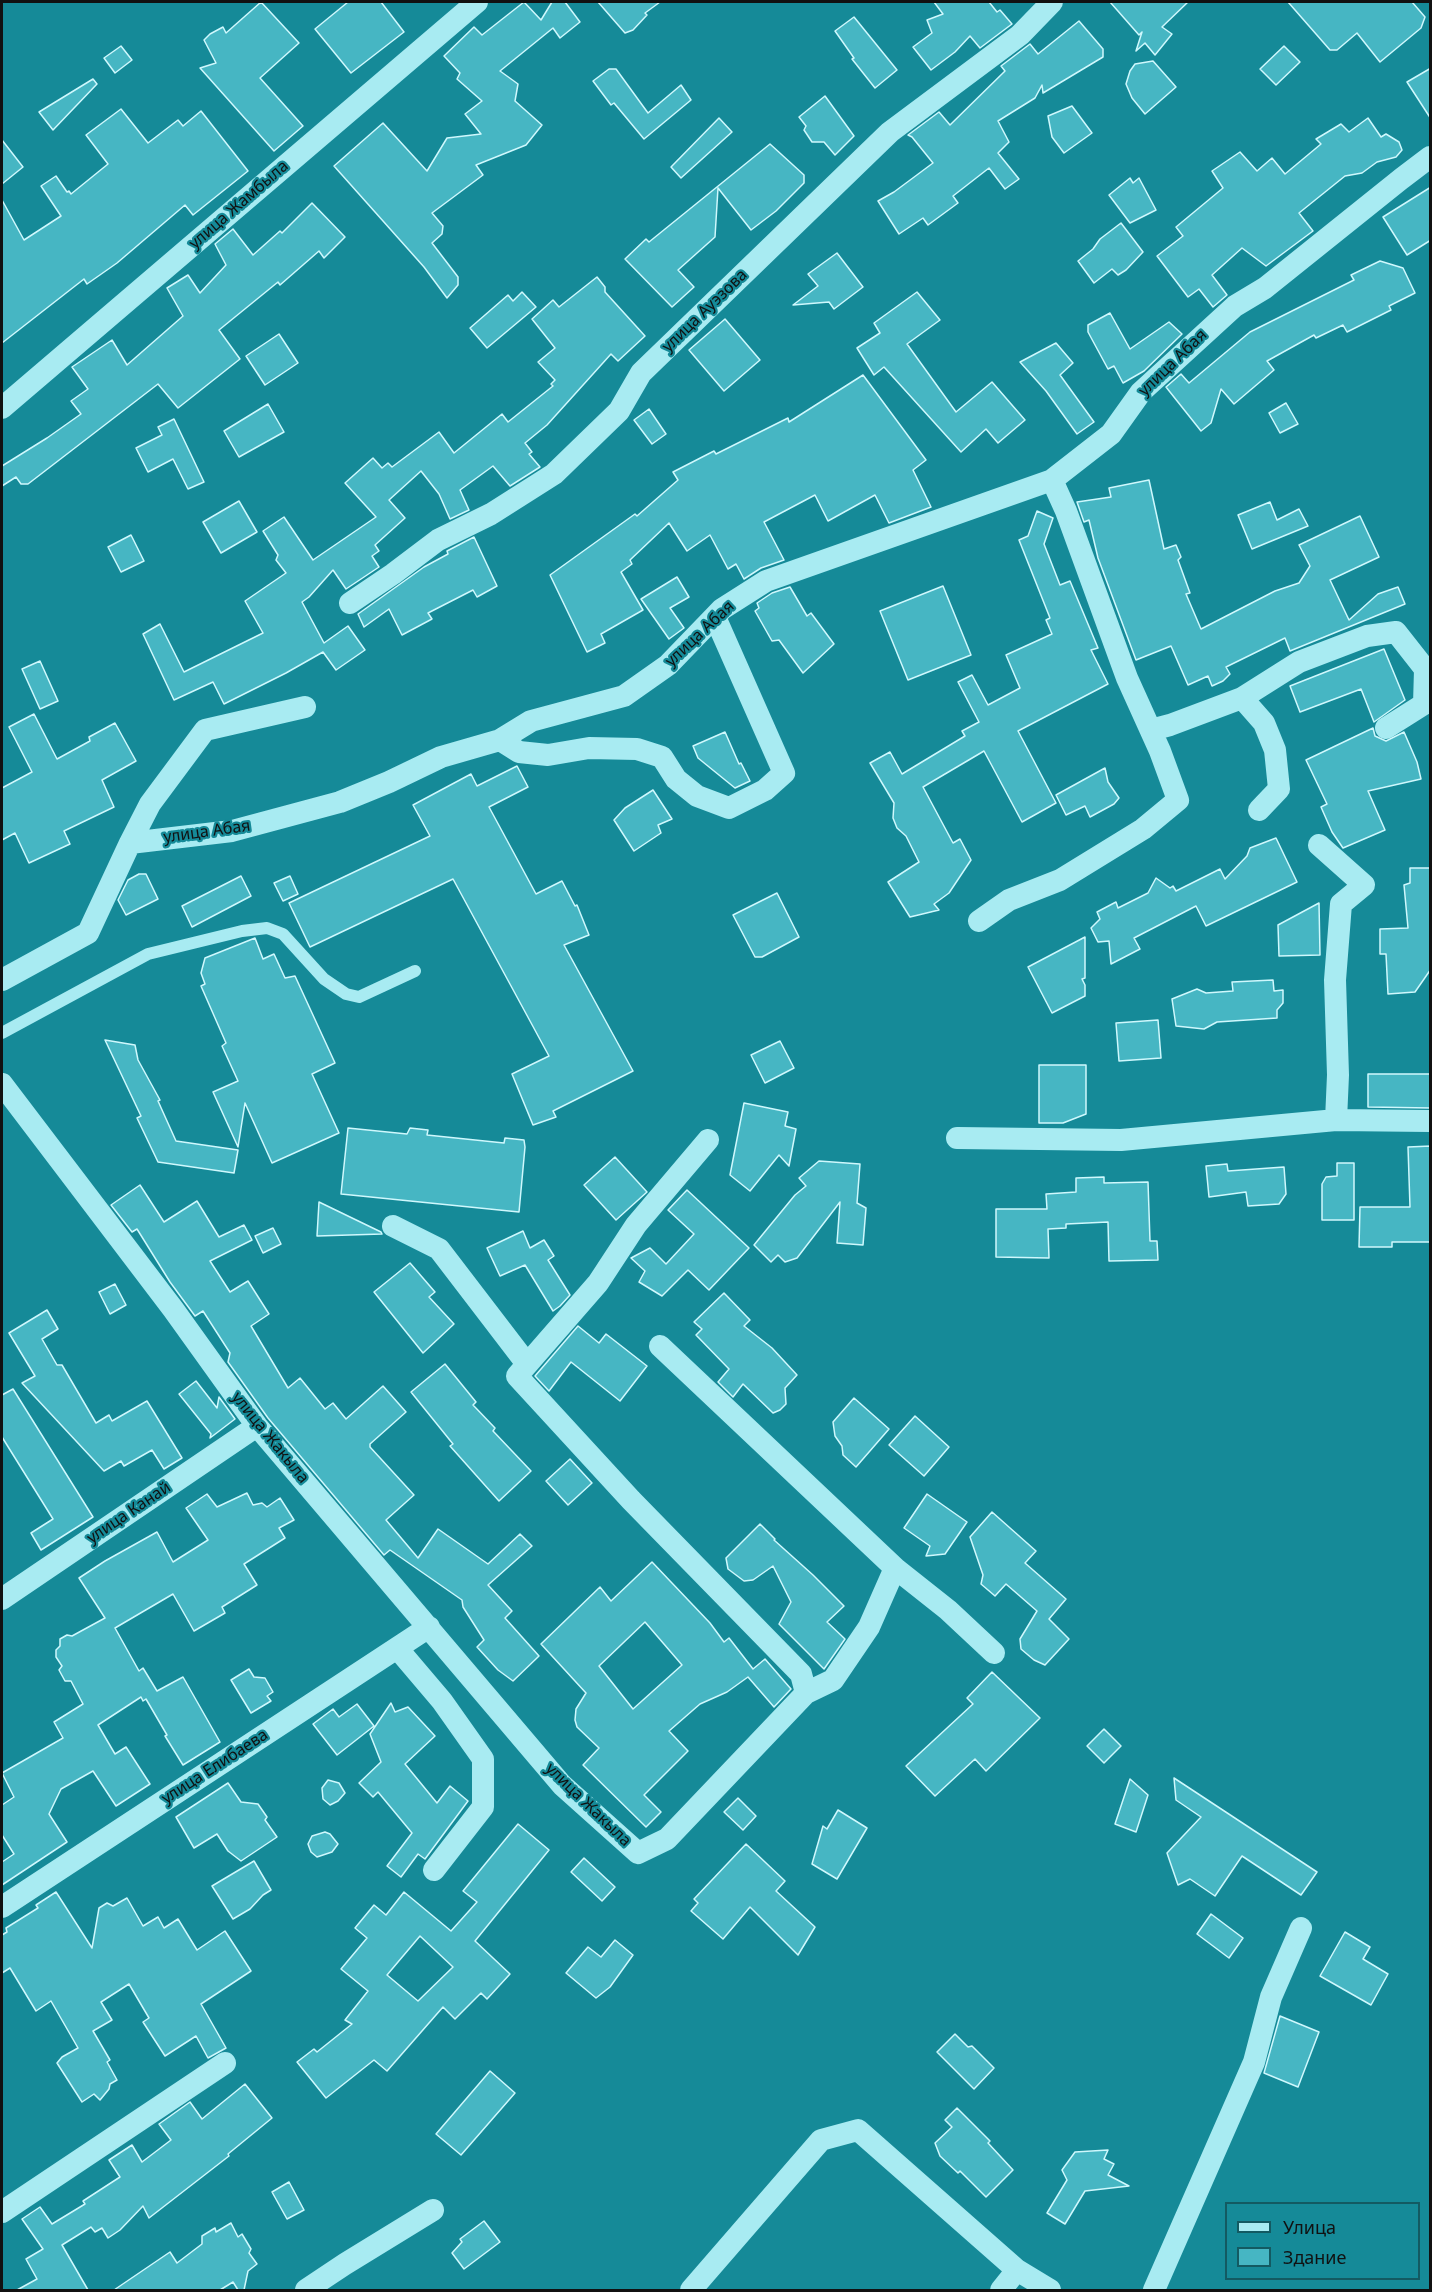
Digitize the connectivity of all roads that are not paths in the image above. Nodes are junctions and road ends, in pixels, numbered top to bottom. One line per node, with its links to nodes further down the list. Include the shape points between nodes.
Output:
1 (477, 2): 4 (street, улица Жамбыла)
2 (1052, 2): 6 (street, улица Ауэзова, via 1020,34 890,132 640,373 619,411 554,474 491,514 438,540)
3 (1431, 157): 5 (street, улица Абая, via 1265,288 1234,306 1141,392 1111,434)
4 (2, 408)
5 (1052, 480): 7 (street, улица Абая, via 766,581); 11 (street, via 1127,678)
6 (350, 603)
7 (715, 617): 12 (street, улица Абая, via 668,665 624,696 531,721); 12 (street, via 784,773 765,790 729,808 697,796 676,779 662,758 637,749 589,748 548,755 519,752)
8 (1242, 698): 10 (street, via 1299,662 1367,636 1396,632 1425,669 1424,704); 11 (street); 13 (street, via 1264,723 1275,750 1279,789)
9 (305, 707): 14 (street, via 205,730 150,804)
10 (1386, 728)
11 (1151, 730): 16 (street, via 1178,800 1143,829 1060,880 1009,900)
12 (500, 740): 14 (street, улица Абая, via 441,757 330,805 232,831)
13 (1259, 810)
14 (130, 843): 18 (street, via 88,933)
15 (1319, 844): 21 (street, via 1364,885 1341,904 1335,980)
16 (979, 921)
17 (415, 971): 19 (lane, via 359,997 346,994 324,979 283,934 267,928 242,931 148,954)
18 (2, 980)
19 (2, 1033)
20 (2, 1084): 28 (street, улица Жакыла, via 173,1308)
21 (1336, 1120): 22 (street); 23 (street, via 1121,1140)
22 (1431, 1121)
23 (957, 1138)
24 (708, 1140): 27 (street, via 636,1225 598,1283)
25 (393, 1226): 27 (street, via 439,1249)
26 (660, 1346): 29 (street)
27 (527, 1364): 34 (street, via 517,1376 631,1500 801,1674)
28 (257, 1426): 30 (street, улица Канай); 31 (street, улица Жакыла)
29 (895, 1568): 33 (street); 34 (street, via 869,1627 833,1680)
30 (2, 1599)
31 (429, 1627): 32 (street, улица Елибаева); 34 (street, улица Жакыла, via 562,1785 638,1853 667,1839)
32 (397, 1648): 35 (street, via 442,1701 483,1759 483,1806); 36 (street, улица Елибаева)
33 (994, 1653)
34 (806, 1693)
35 (434, 1870)
36 (2, 1907)
37 (1301, 1928): 46 (street, via 1271,1997 1254,2062)
38 (225, 2063): 40 (street)
39 (433, 2210): 42 (street)
40 (2, 2212)
41 (1017, 2270): 43 (street, via 858,2130 820,2140); 44 (street); 45 (street)
42 (306, 2290)
43 (691, 2290)
44 (1001, 2290)
45 (1050, 2290)
46 (1154, 2290)

